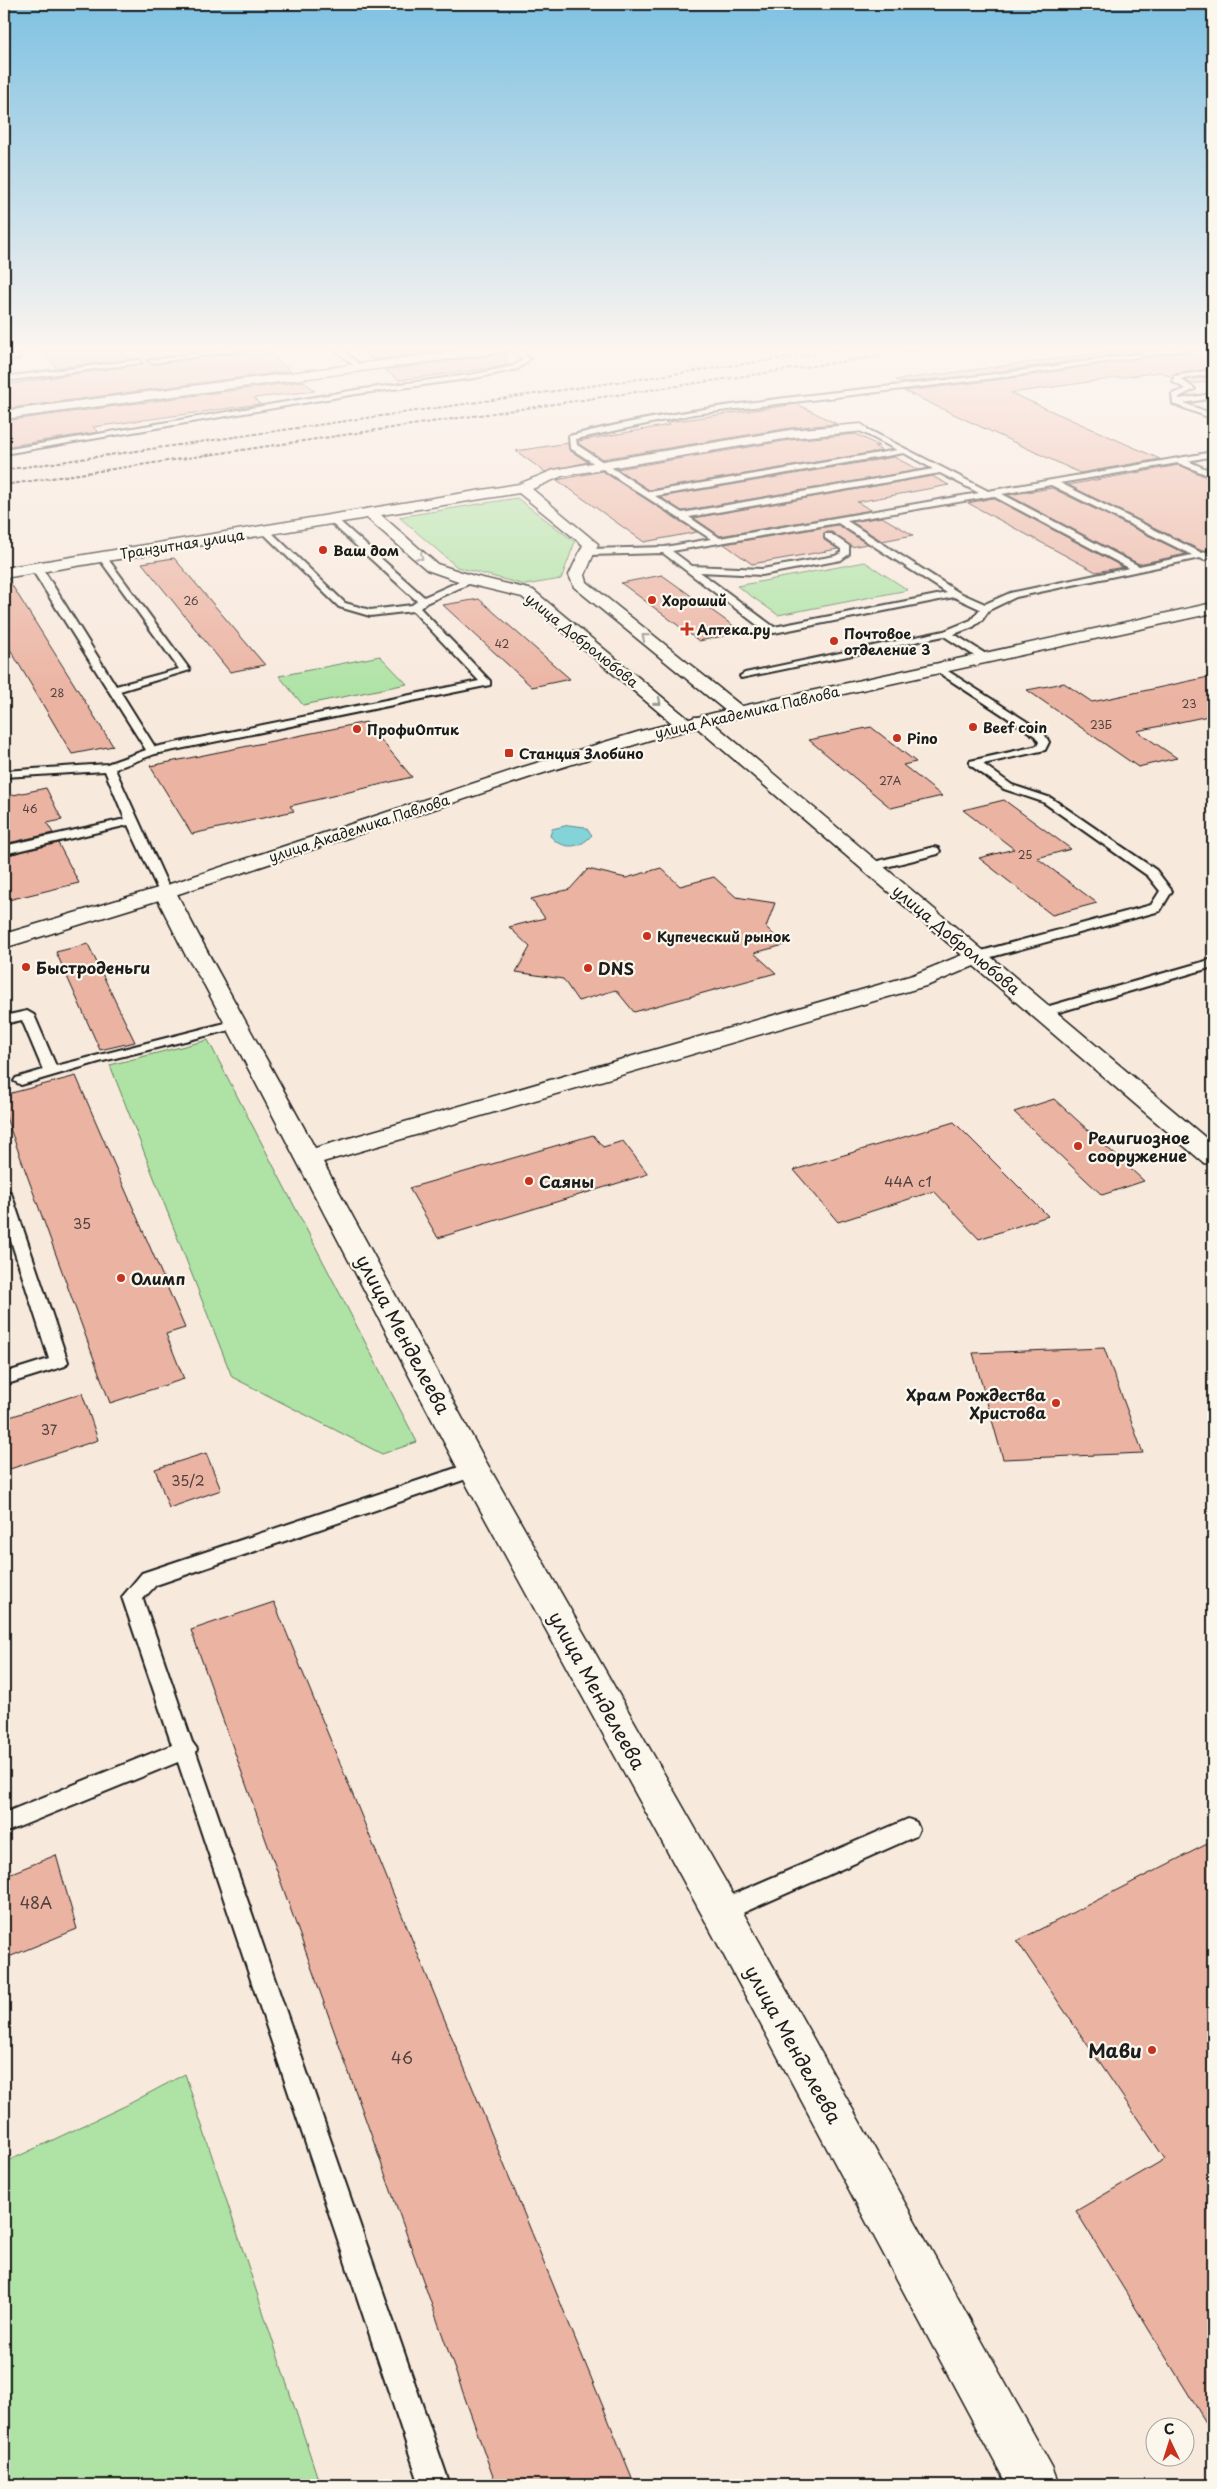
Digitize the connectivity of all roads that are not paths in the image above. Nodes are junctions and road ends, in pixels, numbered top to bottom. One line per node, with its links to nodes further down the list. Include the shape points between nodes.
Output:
1 (608, 464): 6 (main road, Транзитная улица)
2 (826, 464): 11 (lane)
3 (930, 464): 7 (lane)
4 (1156, 464): 9 (lane)
5 (1188, 464): 8 (lane)
6 (603, 465): 10 (main road, Транзитная улица, via 559,473); 11 (lane)
7 (941, 470): 12 (lane); 14 (lane)
8 (1213, 475)
9 (1053, 483): 12 (lane); 23 (lane)
10 (522, 488): 13 (main road, Транзитная улица); 21 (main road, via 591,544)
11 (650, 494): 14 (lane)
12 (990, 494): 16 (lane); 28 (lane)
13 (370, 513): 15 (main road, Транзитная улица); 30 (main road, улица Добролюбова, one-way to 30, via 432,567)
14 (682, 516): 19 (lane)
15 (333, 520): 17 (main road, Транзитная улица); 32 (lane)
16 (840, 520): 19 (lane); 31 (lane)
17 (265, 531): 24 (main road, Транзитная улица); 32 (lane, via 342,605 370,613)
18 (828, 536): 27 (lane, via 846,548 845,554 762,572)
19 (719, 541): 20 (lane)
20 (665, 550): 21 (lane); 27 (lane)
21 (589, 552): 40 (main road, one-way to 21, via 580,584 577,576)
22 (1213, 554): 23 (lane)
23 (1202, 556): 25 (lane); 28 (lane)
24 (102, 557): 26 (main road, Транзитная улица); 39 (lane, via 186,670)
25 (1213, 562)
26 (36, 568): 29 (main road, Транзитная улица); 39 (lane)
27 (690, 569): 31 (lane, via 768,629 774,630)
28 (1138, 569): 33 (lane, via 1013,595)
29 (4, 573)
30 (470, 580): 32 (lane); 41 (main road, улица Добролюбова, one-way to 41, via 527,593)
31 (956, 594): 33 (lane)
32 (419, 605): 42 (lane, via 486,683)
33 (985, 608): 35 (lane, via 981,618)
34 (1213, 608): 36 (main road, улица Академика Павлова)
35 (946, 633): 36 (lane); 38 (lane)
36 (985, 658): 37 (main road, улица Академика Павлова)
37 (940, 669): 40 (main road, улица Академика Павлова); 51 (lane, via 1040,734 1044,742 1041,748 974,763 1008,787 1047,800 1152,873 1166,891 1156,908)
38 (744, 676)
39 (116, 690): 42 (lane)
40 (738, 712): 41 (main road, улица Академика Павлова)
41 (692, 723): 48 (main road, улица Добролюбова); 49 (main road, улица Академика Павлова, via 526,772)
42 (152, 750): 43 (lane)
43 (109, 767): 44 (lane); 45 (lane)
44 (4, 774)
45 (132, 822): 46 (lane); 49 (lane)
46 (4, 850)
47 (934, 851): 48 (lane)
48 (870, 867): 51 (main road, улица Добролюбова)
49 (165, 892): 50 (main road, улица Академика Павлова); 55 (main road, улица Менделеева)
50 (4, 942)
51 (978, 956): 53 (main road, улица Добролюбова); 59 (main road, via 921,980)
52 (1213, 962): 53 (lane)
53 (1044, 1012): 58 (main road, улица Добролюбова)
54 (4, 1020): 56 (lane, via 27,1015)
55 (237, 1024): 56 (lane); 59 (main road, улица Менделеева)
56 (51, 1072): 57 (lane)
57 (20, 1081)
58 (1213, 1157)
59 (309, 1158): 62 (main road, улица Менделеева)
60 (4, 1196): 61 (lane, via 60,1362)
61 (4, 1379)
62 (474, 1469): 63 (lane, via 149,1579 132,1597); 66 (main road, улица Менделеева)
63 (186, 1749): 64 (lane); 67 (lane)
64 (4, 1823)
65 (908, 1829): 66 (lane)
66 (721, 1911): 68 (main road, улица Менделеева)
67 (435, 2485)
68 (1034, 2485)

